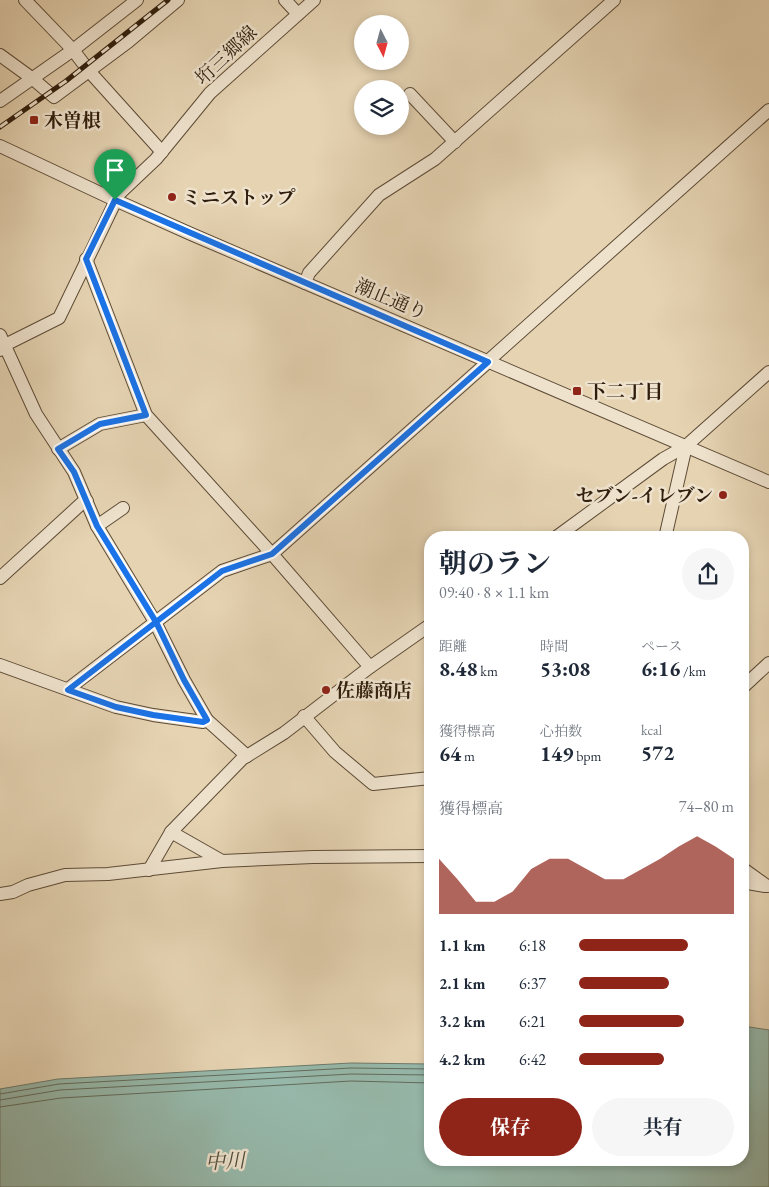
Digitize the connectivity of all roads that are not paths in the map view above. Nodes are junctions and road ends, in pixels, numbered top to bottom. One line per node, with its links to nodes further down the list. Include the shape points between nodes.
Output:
1 (137, 0): 8 (street)
2 (178, 0): 10 (street)
3 (285, 0): 7 (street)
4 (314, 0): 7 (street, 垳三郷線)
5 (614, 0): 15 (street)
6 (30, 2): 8 (street)
7 (298, 14): 17 (street, 垳三郷線, via 210,93)
8 (73, 50): 10 (street); 11 (street)
9 (0, 55): 11 (street)
10 (89, 70): 11 (street, via 54,97); 17 (street)
11 (33, 79): 13 (street)
12 (410, 94): 15 (street)
13 (0, 101)
14 (769, 110): 22 (street)
15 (455, 142): 20 (street, via 435,159 379,195 309,273)
16 (0, 146): 18 (street, 潮止通り)
17 (162, 152): 18 (street, 垳三郷線)
18 (115, 200): 19 (street, 垳三郷線); 20 (street, 潮止通り)
19 (86, 259): 21 (street, 垳三郷線, via 59,318); 24 (street)
20 (306, 282): 22 (street, 潮止通り)
21 (2, 343): 26 (street, via 36,414)
22 (488, 362): 25 (street, 潮止通り); 33 (street)
23 (769, 372): 25 (street)
24 (146, 415): 26 (street, via 100,424); 33 (street)
25 (686, 446): 27 (street, 潮止通り); 31 (street, via 663,459); 32 (street)
26 (58, 449): 28 (street, via 74,472)
27 (769, 482)
28 (87, 500): 30 (street); 34 (street)
29 (123, 508): 30 (street)
30 (97, 526): 35 (street)
31 (565, 531)
32 (667, 531)
33 (272, 554): 35 (street, via 222,571); 39 (street)
34 (0, 578)
35 (156, 622): 41 (street); 43 (street)
36 (424, 629): 39 (street)
37 (769, 663): 40 (street)
38 (0, 665): 41 (street)
39 (370, 667): 42 (street)
40 (749, 682)
41 (68, 690): 43 (street, via 116,707 153,715)
42 (304, 716): 44 (street); 45 (street, via 335,752 373,784)
43 (207, 720): 44 (street)
44 (247, 756): 46 (street)
45 (424, 779)
46 (171, 832): 48 (street); 49 (street)
47 (424, 856): 48 (street)
48 (222, 860): 49 (street)
49 (149, 870): 53 (street, via 65,875)
50 (749, 873): 52 (street)
51 (749, 883): 52 (street)
52 (768, 886)
53 (0, 894)

